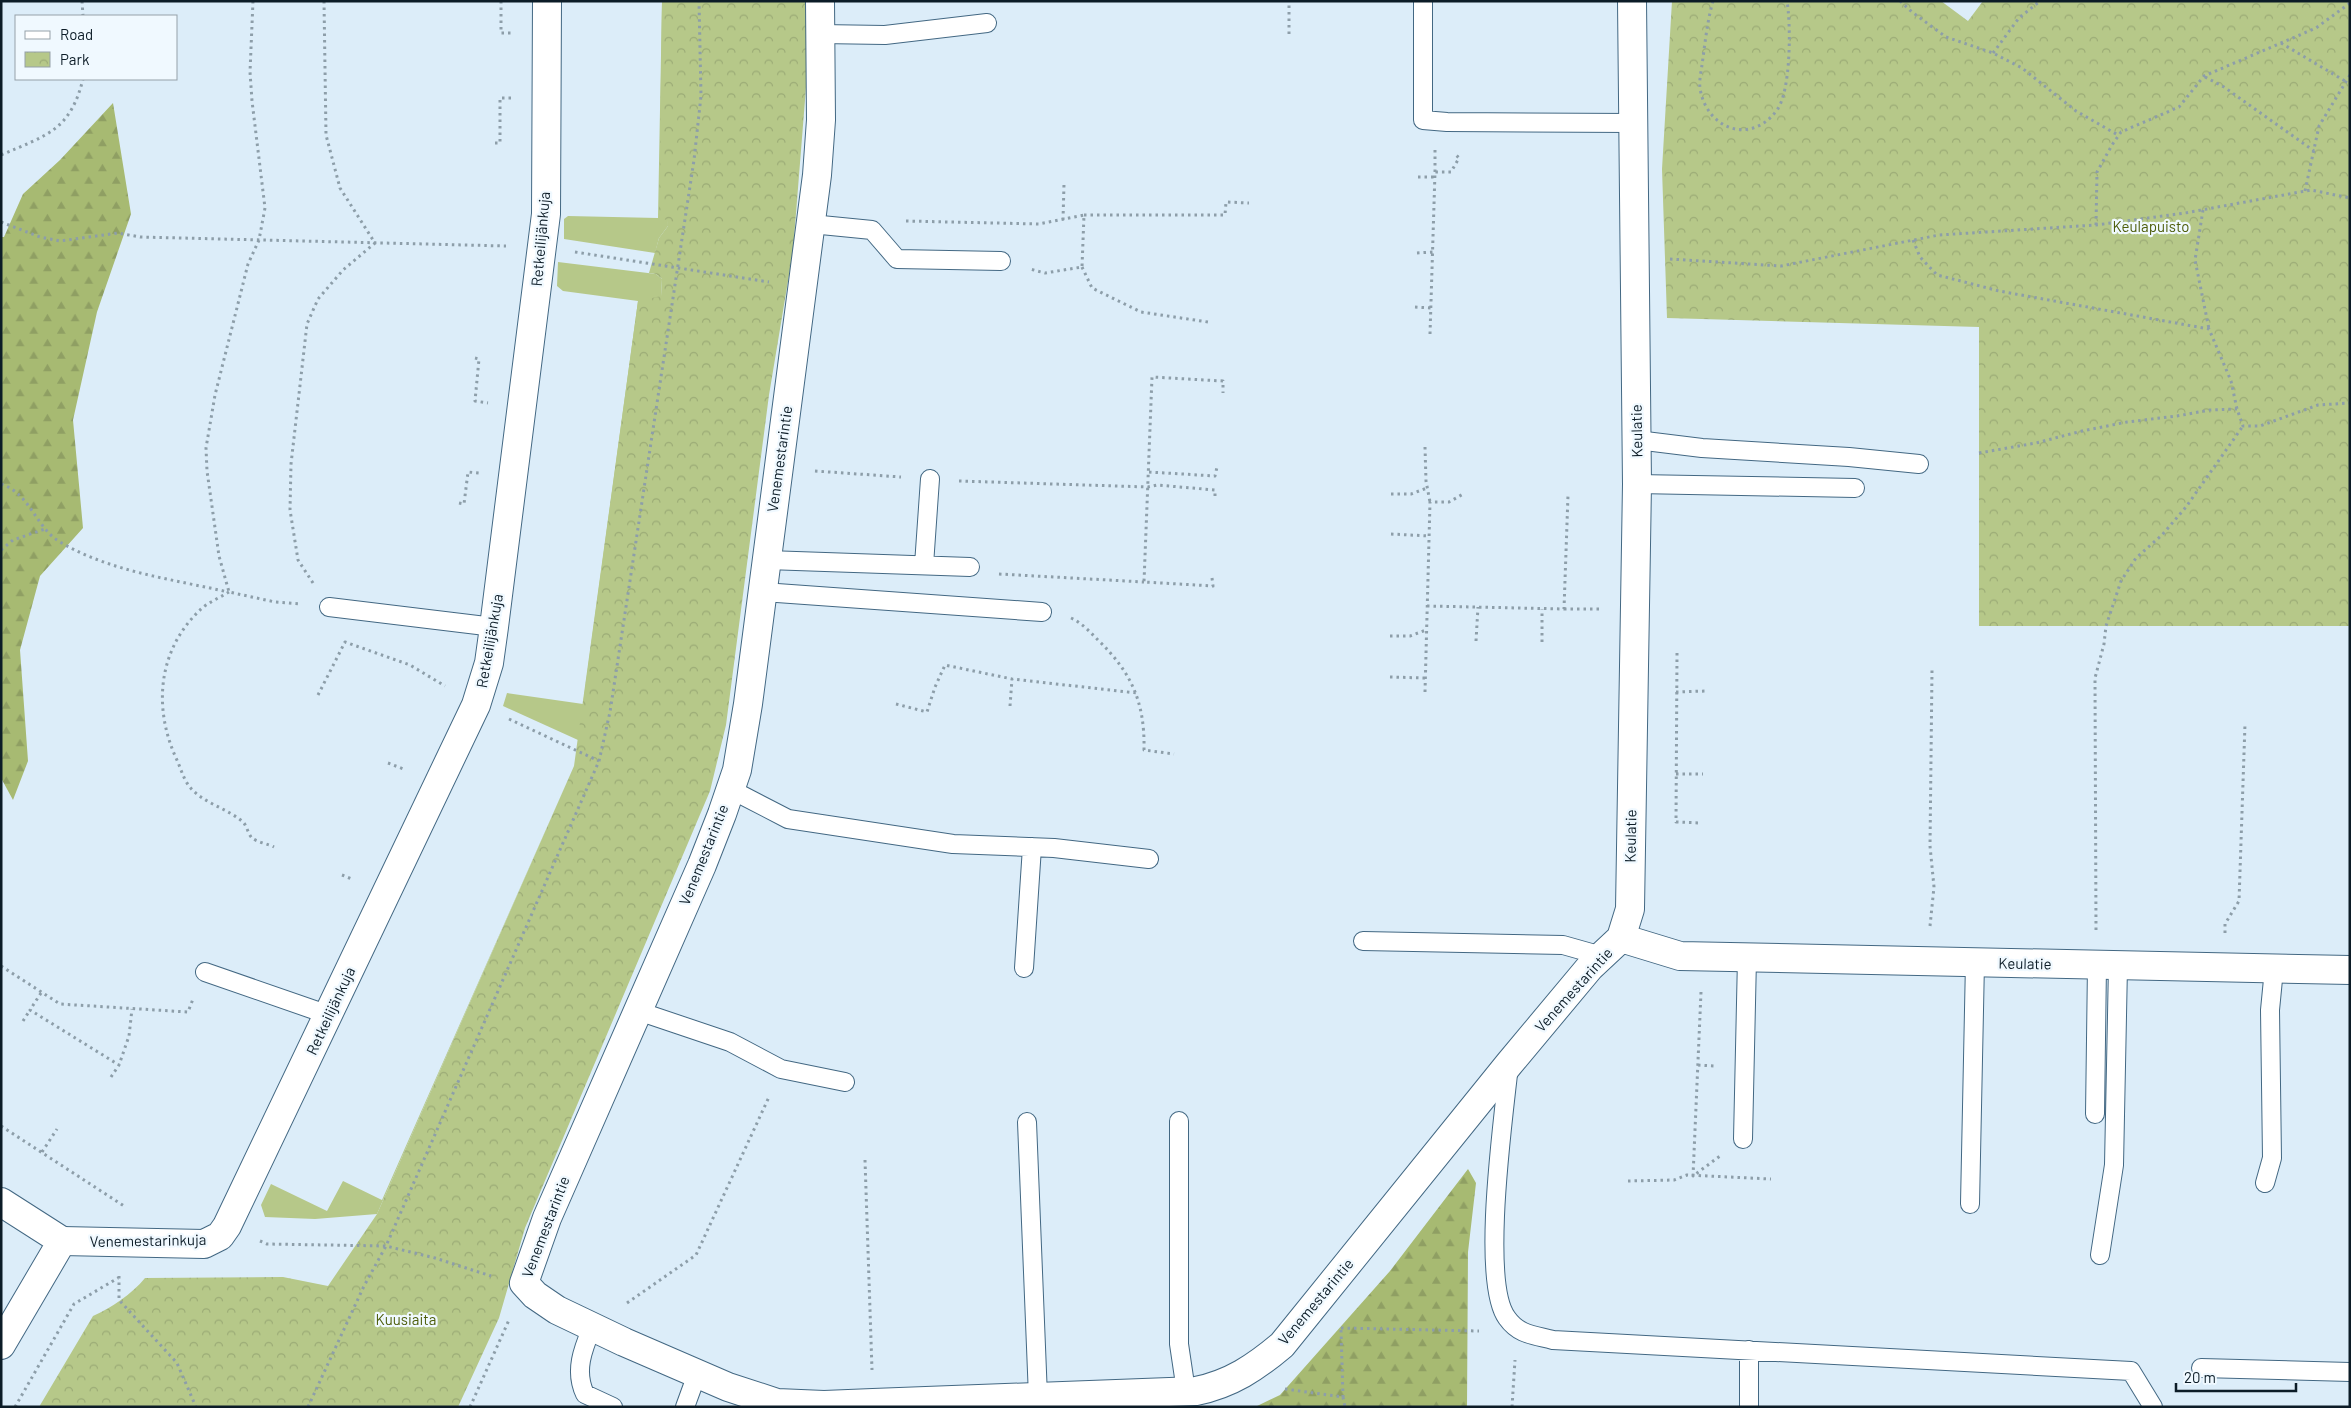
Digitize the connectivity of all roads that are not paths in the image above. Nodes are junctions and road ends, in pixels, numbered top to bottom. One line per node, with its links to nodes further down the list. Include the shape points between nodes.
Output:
1 (547, 1): 21 (street, Retkeilijänkuja, via 546,214)
2 (820, 1): 6 (street, Venemestarintie)
3 (1423, 1): 7 (lane, via 1423,120)
4 (1632, 1): 7 (street, Keulatie)
5 (987, 23): 6 (lane, via 886,35)
6 (820, 34): 8 (street, Venemestarintie, via 821,120)
7 (1634, 124): 10 (street, Keulatie)
8 (811, 224): 9 (lane, via 872,230 898,259); 15 (street, Venemestarintie)
9 (1001, 260)
10 (1637, 440): 11 (lane); 13 (street, Keulatie)
11 (1919, 464)
12 (930, 479): 16 (lane)
13 (1637, 484): 14 (lane); 26 (street, Keulatie, via 1630,910)
14 (1855, 488)
15 (767, 560): 16 (lane); 18 (street, Venemestarintie)
16 (924, 565): 17 (lane)
17 (970, 567)
18 (763, 592): 20 (lane); 22 (street, Venemestarintie, via 748,704)
19 (329, 607): 21 (lane)
20 (1042, 612)
21 (494, 627): 35 (street, Retkeilijänkuja, via 489,662 476,704)
22 (730, 789): 23 (lane, via 788,819 953,844); 34 (street, Venemestarintie, via 702,865)
23 (1032, 847): 24 (lane); 30 (lane)
24 (1149, 859)
25 (1363, 941): 26 (lane)
26 (1611, 947): 27 (street, Keulatie, via 1680,956); 36 (street, Venemestarintie)
27 (1747, 958): 28 (street, Keulatie); 41 (lane)
28 (1975, 962): 29 (street, Keulatie); 44 (lane)
29 (2107, 965): 31 (street, Keulatie); 38 (lane); 47 (lane, via 2114,1165)
30 (1024, 968)
31 (2274, 969): 32 (street, Keulatie); 42 (lane, via 2270,1010 2272,1158)
32 (2350, 970)
33 (205, 972): 35 (lane)
34 (638, 1011): 37 (lane, via 730,1042 781,1069); 48 (street, Venemestarintie, via 547,1218 524,1283 557,1310)
35 (329, 1015): 45 (street, Retkeilijänkuja)
36 (1509, 1064): 50 (lane, via 1494,1262 1498,1300 1506,1317 1519,1332 1553,1340); 54 (street, Venemestarintie, via 1282,1345 1238,1378)
37 (845, 1082)
38 (2095, 1114)
39 (1179, 1121): 54 (lane, via 1179,1344)
40 (1027, 1122): 55 (lane)
41 (1742, 1139)
42 (2266, 1183)
43 (1, 1202): 46 (street)
44 (1970, 1204)
45 (227, 1226): 46 (street, Venemestarinkuja, via 220,1236 204,1244)
46 (62, 1241): 49 (street)
47 (2100, 1255)
48 (592, 1327): 53 (street, Venemestarintie); 57 (lane, via 580,1355 580,1385 585,1394)
49 (1, 1345)
50 (1749, 1350): 59 (lane); 60 (lane, via 2131,1371)
51 (2201, 1368): 52 (lane)
52 (2350, 1372)
53 (697, 1374): 56 (street, Venemestarintie, via 777,1403); 58 (lane)
54 (1186, 1391): 55 (street, Venemestarintie)
55 (1038, 1397): 56 (street, Venemestarintie)
56 (824, 1406)
57 (613, 1407)
58 (685, 1407)
59 (1748, 1407)
60 (2153, 1407)

